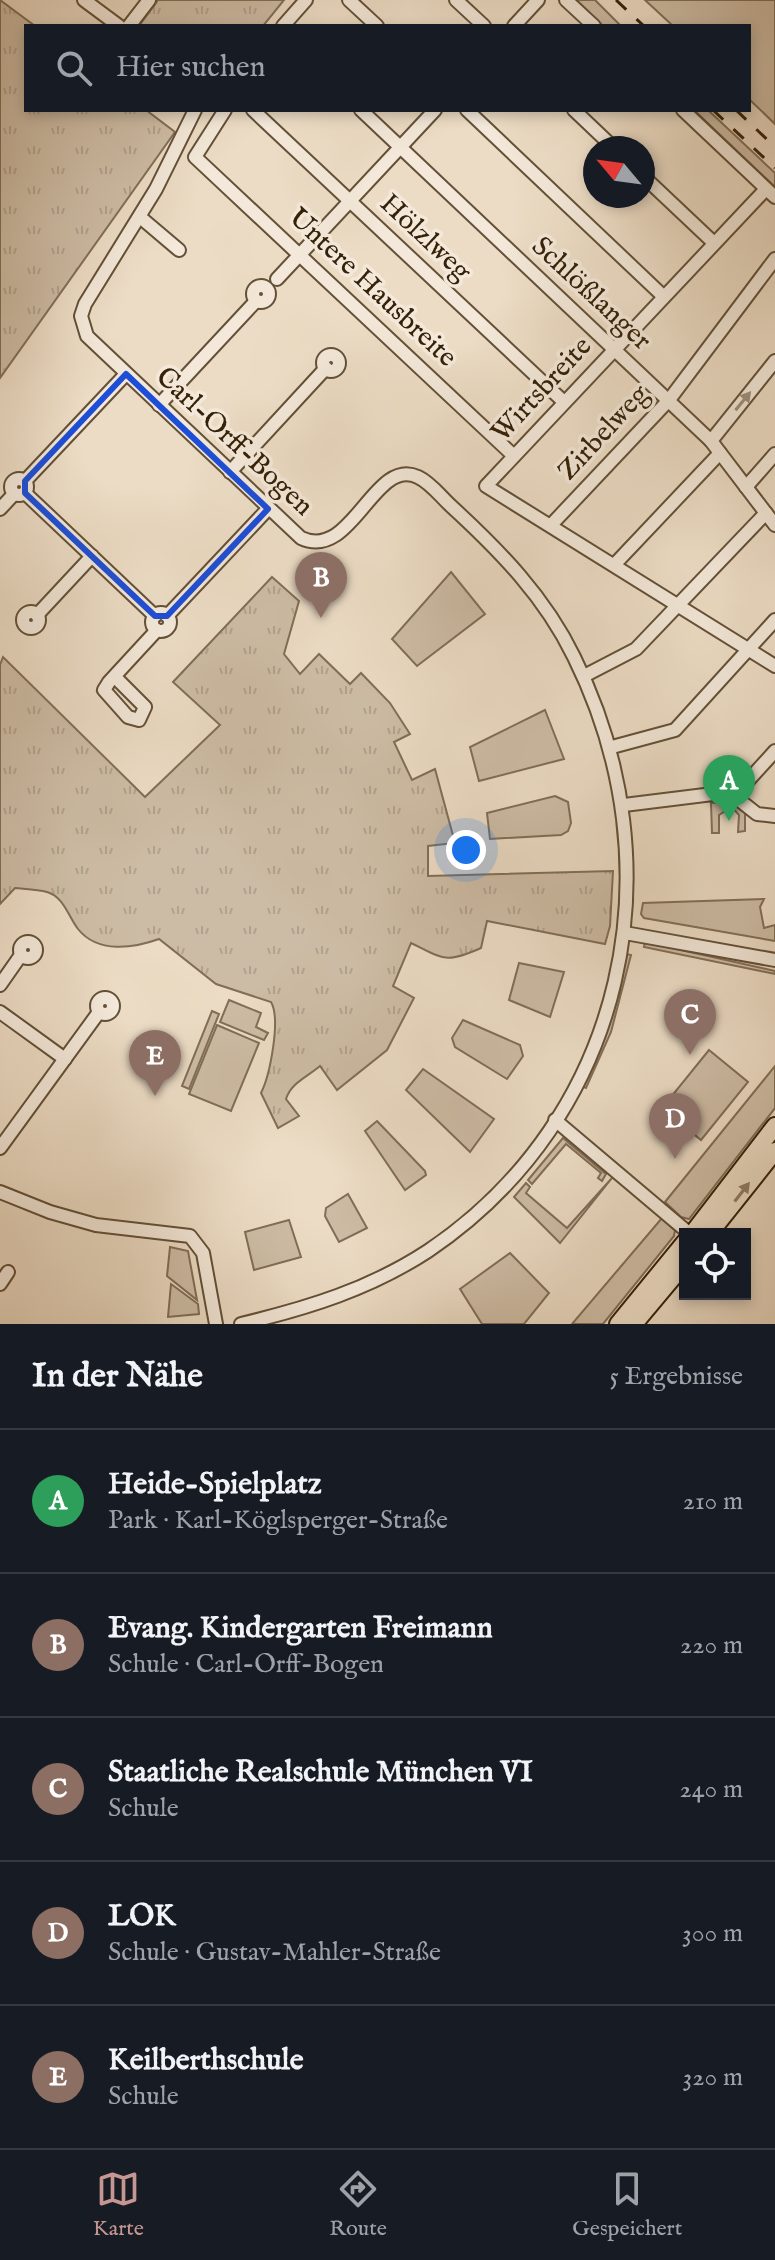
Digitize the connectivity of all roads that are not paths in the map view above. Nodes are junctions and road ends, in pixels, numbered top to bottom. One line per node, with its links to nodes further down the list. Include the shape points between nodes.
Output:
1 (84, 0): 8 (street)
2 (149, 0): 9 (street)
3 (306, 0): 10 (street)
4 (349, 0): 11 (street)
5 (456, 0): 12 (street)
6 (538, 0): 13 (street)
7 (566, 0): 14 (street)
8 (116, 24)
9 (131, 24)
10 (285, 24)
11 (375, 24)
12 (482, 24)
13 (516, 24)
14 (592, 24)
15 (194, 112): 28 (street, Carl-Orff-Bogen)
16 (224, 112): 31 (street, Untere Hausbreite, via 195,157)
17 (255, 112): 27 (street, Hölzlweg)
18 (363, 112): 24 (street, Schlößlanger)
19 (433, 112): 24 (street)
20 (469, 112): 34 (street)
21 (576, 112): 23 (street)
22 (685, 112): 26 (street)
23 (601, 136)
24 (400, 147): 27 (street); 36 (street, Schlößlanger)
25 (655, 187): 29 (street)
26 (770, 193): 29 (street, Wirtsbreite)
27 (349, 200): 31 (street); 41 (street, Hölzlweg)
28 (140, 217): 30 (street); 39 (street, Carl-Orff-Bogen, via 81,316 87,336)
29 (714, 243): 34 (street, Wirtsbreite)
30 (179, 250)
31 (300, 253): 33 (street); 46 (street, Untere Hausbreite)
32 (775, 259): 40 (street, Zirbelweg)
33 (277, 279)
34 (663, 296): 36 (street, Wirtsbreite)
35 (256, 301): 42 (street)
36 (614, 349): 40 (street, Schlößlanger); 41 (street, Wirtsbreite)
37 (775, 361): 43 (street, one-way to 37)
38 (326, 368): 47 (street)
39 (126, 374): 42 (street, Carl-Orff-Bogen); 49 (street)
40 (669, 400): 43 (street, Schlößlanger); 53 (street, Zirbelweg)
41 (564, 402): 46 (street, Wirtsbreite)
42 (159, 405): 47 (street, Carl-Orff-Bogen)
43 (711, 441): 44 (street, Schlößlanger)
44 (720, 453): 48 (street, Schlößlanger); 56 (street)
45 (775, 454): 48 (street)
46 (514, 456): 53 (street, Wirtsbreite, via 486,486)
47 (230, 472): 51 (street, Carl-Orff-Bogen)
48 (746, 487): 52 (street, Schlößlanger)
49 (21, 489): 50 (street); 55 (street)
50 (0, 509)
51 (268, 509): 59 (street); 63 (street, Carl-Orff-Bogen, via 301,538 326,542 396,477 417,477 532,588)
52 (766, 513): 54 (street, Schlößlanger); 57 (street)
53 (552, 524): 56 (street)
54 (775, 525)
55 (92, 556): 58 (street); 59 (street)
56 (615, 564): 57 (street)
57 (680, 605): 61 (street); 63 (street, via 636,649)
58 (37, 615)
59 (161, 616): 64 (street, via 152,623 157,630)
60 (775, 620): 61 (street)
61 (749, 649): 62 (street); 65 (street, via 675,730)
62 (775, 666)
63 (584, 676): 65 (street, Carl-Orff-Bogen)
64 (115, 677)
65 (612, 747): 68 (street, Carl-Orff-Bogen)
66 (775, 751): 67 (street)
67 (735, 795): 68 (street); 69 (street, via 757,814)
68 (624, 805): 70 (street, Carl-Orff-Bogen, via 629,886)
69 (775, 816)
70 (625, 933): 72 (street); 77 (street, Carl-Orff-Bogen, via 601,1023)
71 (21, 955): 73 (street)
72 (775, 960)
73 (0, 985)
74 (0, 1012): 76 (street)
75 (99, 1012): 76 (street)
76 (65, 1059): 79 (street)
77 (555, 1120): 82 (street); 90 (street, Carl-Orff-Bogen, via 502,1188 429,1250 332,1300)
78 (775, 1126): 83 (main road)
79 (0, 1148)
80 (775, 1151): 84 (main road, one-way to 80)
81 (0, 1192): 89 (street, via 96,1225 190,1236 203,1253)
82 (684, 1228)
83 (696, 1228)
84 (714, 1228)
85 (679, 1249): 91 (main road)
86 (679, 1270): 92 (main road)
87 (8, 1272): 88 (street)
88 (0, 1284)
89 (216, 1324)
90 (241, 1324)
91 (618, 1324)
92 (634, 1324)

